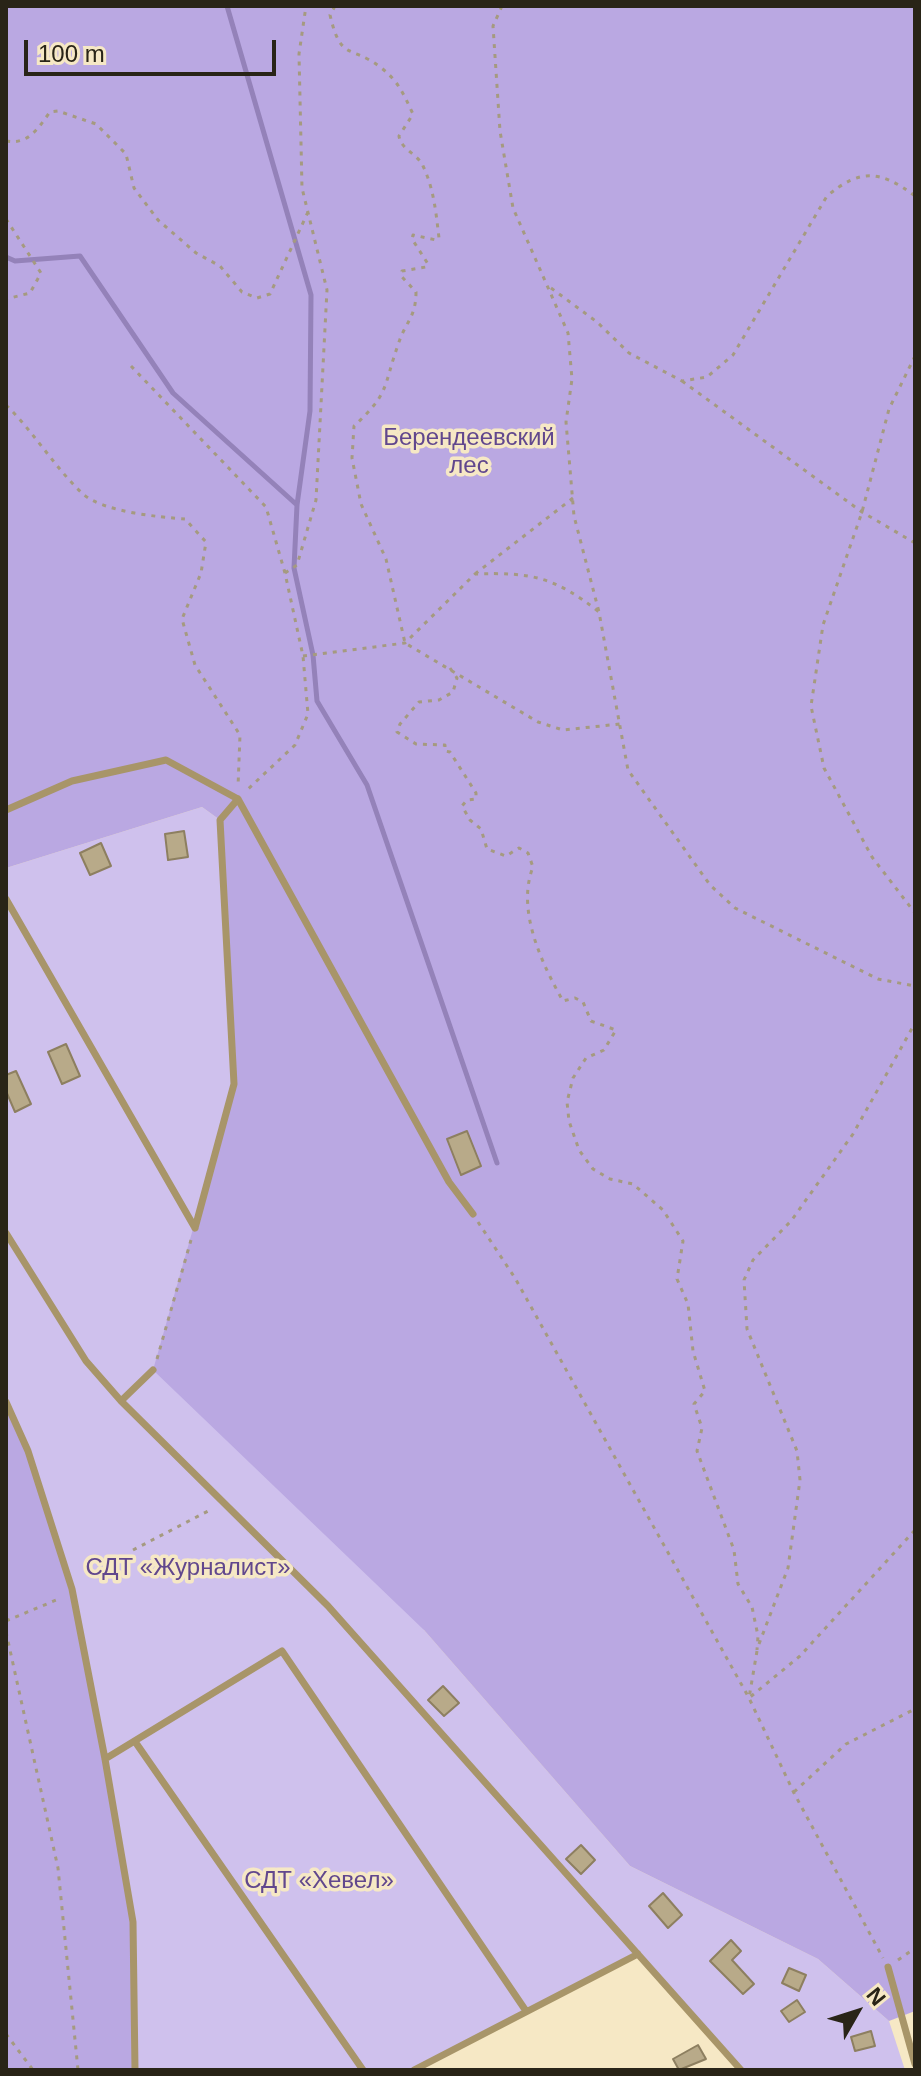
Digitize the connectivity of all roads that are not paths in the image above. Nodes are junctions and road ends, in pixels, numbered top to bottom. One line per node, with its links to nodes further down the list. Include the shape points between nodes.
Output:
1 (238, 799): 2 (lane, via 166,760 72,781); 3 (lane, via 220,820 234,1084 195,1228); 4 (lane, via 449,1182)
2 (6, 810)
3 (6, 899)
4 (473, 1214)
5 (6, 1233): 7 (lane, via 86,1361)
6 (153, 1370): 7 (lane)
7 (121, 1401): 11 (lane, via 328,1606)
8 (6, 1402): 10 (lane, via 28,1451 72,1589)
9 (136, 1743): 10 (lane); 13 (lane, via 282,1651); 16 (lane)
10 (105, 1759): 15 (lane, via 133,1922)
11 (638, 1954): 13 (lane); 18 (lane)
12 (888, 1967): 14 (lane)
13 (526, 2011): 17 (lane)
14 (915, 2064)
15 (135, 2070)
16 (363, 2070)
17 (414, 2070)
18 (741, 2070)

